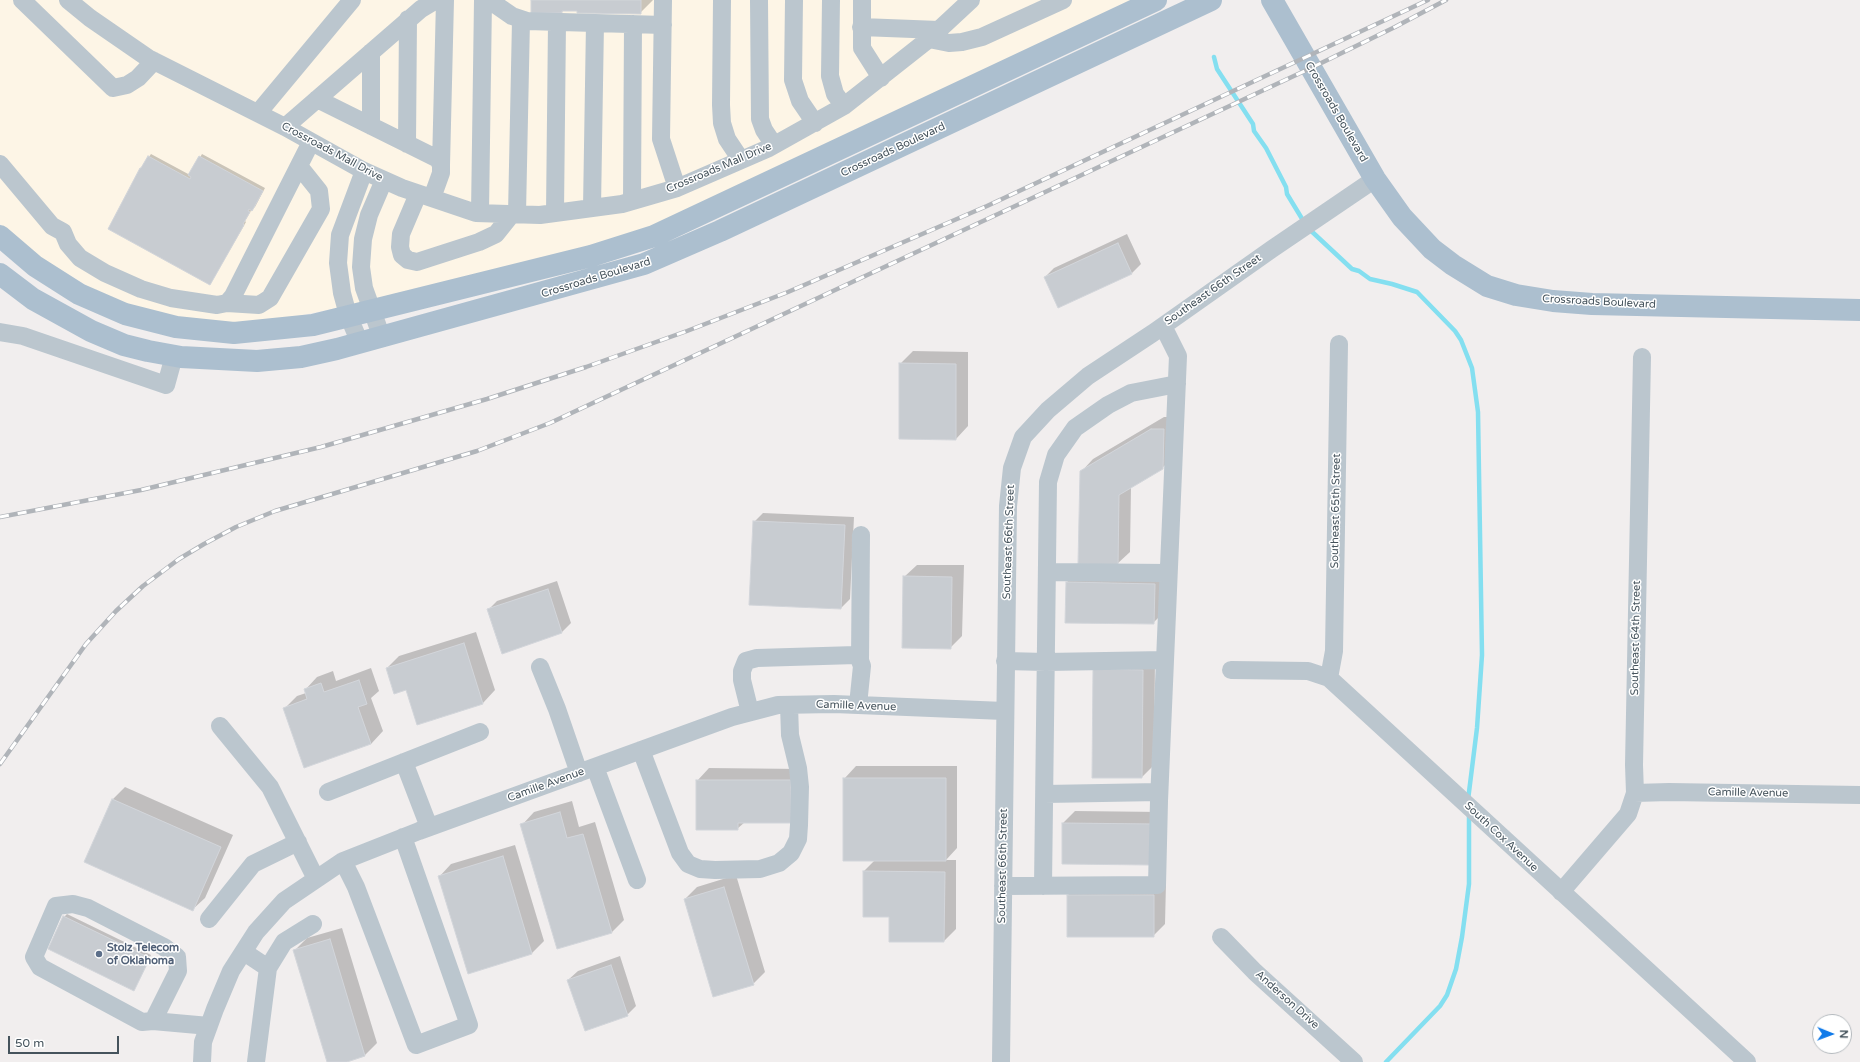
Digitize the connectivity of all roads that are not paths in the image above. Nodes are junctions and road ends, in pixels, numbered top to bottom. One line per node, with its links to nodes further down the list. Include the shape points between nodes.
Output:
1 (22, 0): 28 (street, via 113,88 127,85 138,78)
2 (68, 0): 28 (street, Crossroads Mall Drive)
3 (352, 0): 32 (street)
4 (436, 0): 19 (street)
5 (445, 0): 41 (street)
6 (483, 0): 50 (street)
7 (489, 0): 20 (street)
8 (663, 0): 24 (street)
9 (759, 0): 38 (street, via 760,119)
10 (794, 0): 33 (street, via 793,80 800,101)
11 (831, 0): 31 (street, via 830,76 835,94)
12 (862, 0): 25 (street)
13 (971, 0): 26 (street, Crossroads Mall Drive)
14 (1063, 0): 26 (street, via 982,37 949,43)
15 (1156, 0): 56 (main road, Crossroads Boulevard, via 654,236 591,256)
16 (1211, 0): 61 (main road, Crossroads Boulevard, via 644,264)
17 (1272, 0): 44 (main road, Crossroads Boulevard)
18 (722, 5): 39 (street, via 722,123 727,139)
19 (408, 19): 27 (street); 37 (street)
20 (521, 20): 21 (street); 52 (street)
21 (557, 22): 22 (street); 51 (street)
22 (595, 23): 23 (street); 49 (street)
23 (633, 24): 24 (street); 48 (street)
24 (663, 25): 46 (street, via 661,139)
25 (861, 27): 26 (street); 29 (street, via 862,48)
26 (934, 35): 29 (street, Crossroads Mall Drive)
27 (371, 52): 30 (street); 34 (street)
28 (154, 61): 32 (street, Crossroads Mall Drive)
29 (881, 78): 31 (street, Crossroads Mall Drive)
30 (317, 99): 34 (street); 35 (street)
31 (844, 106): 33 (street, Crossroads Mall Drive)
32 (258, 113): 35 (street, Crossroads Mall Drive)
33 (815, 122): 38 (street, Crossroads Mall Drive)
34 (371, 126): 37 (street)
35 (285, 127): 36 (street, Crossroads Mall Drive)
36 (311, 142): 42 (street); 43 (street, Crossroads Mall Drive)
37 (407, 144): 41 (street, via 438,159)
38 (774, 145): 39 (street, Crossroads Mall Drive)
39 (741, 160): 46 (street, Crossroads Mall Drive)
40 (0, 164): 55 (street, via 52,226 63,232 68,244 80,258 105,273 141,289 171,298)
41 (441, 164): 47 (street, via 441,173)
42 (299, 166): 55 (street, via 233,296); 55 (street, via 319,191 321,208 270,298 259,305)
43 (364, 172): 45 (street, Crossroads Mall Drive); 58 (street, via 340,235 338,263)
44 (1375, 179): 57 (main road, Crossroads Boulevard, via 1402,217 1432,249 1487,286 1516,296 1592,304); 59 (street, Southeast 66th Street)
45 (384, 180): 47 (street, Crossroads Mall Drive); 56 (street, via 369,215 363,239 361,267 364,288)
46 (677, 188): 48 (street, Crossroads Mall Drive)
47 (425, 196): 50 (street, Crossroads Mall Drive); 52 (street, via 401,234 402,255 417,262 480,242 496,234)
48 (632, 201): 49 (street, Crossroads Mall Drive)
49 (592, 208): 51 (street, Crossroads Mall Drive)
50 (480, 213): 52 (street, Crossroads Mall Drive)
51 (554, 213): 52 (street, Crossroads Mall Drive)
52 (514, 214)
53 (0, 236): 58 (main road, Crossroads Boulevard, via 35,266 79,294 125,314 176,327 234,333 313,325)
54 (0, 274): 64 (main road, Crossroads Boulevard, via 33,299 91,331 124,345)
55 (227, 303)
56 (372, 309): 58 (main road, Crossroads Boulevard); 61 (street)
57 (1860, 310)
58 (348, 315): 62 (street)
59 (1163, 326): 66 (street, via 1178,356); 72 (street, Southeast 66th Street, via 1088,376 1048,410 1023,437 1012,468 1008,506)
60 (0, 332): 64 (street, via 23,336 166,385)
61 (382, 338): 62 (main road, Crossroads Boulevard)
62 (360, 343): 64 (main road, Crossroads Boulevard, via 302,357 257,361 220,361)
63 (1339, 344): 76 (street, Southeast 65th Street, via 1334,651)
64 (174, 356)
65 (1642, 358): 88 (street, Southeast 64th Street)
66 (1177, 384): 68 (street, via 1131,393 1108,405 1075,428 1056,455 1048,482); 69 (street)
67 (861, 535): 71 (street)
68 (1047, 572): 69 (street); 73 (street)
69 (1168, 573): 70 (street)
70 (1165, 660): 73 (street); 87 (street)
71 (860, 661): 78 (street, via 862,666); 80 (street, via 856,655 757,658 746,661 742,680)
72 (1005, 661): 73 (street); 79 (street, Southeast 66th Street)
73 (1046, 662): 89 (street)
74 (540, 667): 85 (street, via 557,710)
75 (1231, 670): 76 (street, South Cox Avenue, via 1308,671)
76 (1329, 678): 99 (street, South Cox Avenue)
77 (789, 705): 78 (street, Camille Avenue); 80 (street, Camille Avenue); 83 (street, via 790,734 800,787 798,839 791,853 779,863 760,869 700,869 688,864 680,854)
78 (858, 705): 79 (street, Camille Avenue)
79 (1004, 711): 97 (street, Southeast 66th Street)
80 (750, 712): 83 (street, Camille Avenue, via 732,716)
81 (220, 726): 93 (street, via 270,786)
82 (480, 732): 84 (street)
83 (641, 750): 85 (street, Camille Avenue)
84 (404, 762): 86 (street); 91 (street)
85 (587, 770): 91 (street, Camille Avenue); 96 (street)
86 (328, 792)
87 (1159, 792): 89 (street); 98 (street, via 1157,885)
88 (1635, 793): 90 (street, Camille Avenue); 99 (street, Southeast 64th Street, via 1628,814)
89 (1045, 794): 98 (street)
90 (1860, 795)
91 (428, 827): 92 (street, Camille Avenue)
92 (403, 837): 94 (street, Camille Avenue); 94 (street, via 469,1025 416,1045 356,887)
93 (298, 842): 95 (street); 100 (street, via 253,864)
94 (343, 861): 95 (street, Camille Avenue)
95 (316, 880): 103 (street, Camille Avenue, via 284,901 256,932)
96 (637, 880)
97 (1003, 886): 98 (street); 109 (street, Southeast 66th Street)
98 (1043, 886)
99 (1561, 892): 111 (street, South Cox Avenue)
100 (209, 919)
101 (313, 924): 104 (street, via 284,942)
102 (1222, 937): 110 (street, Anderson Drive, via 1255,972)
103 (244, 952): 104 (street); 106 (street, Camille Avenue, via 232,971)
104 (268, 968): 108 (street)
105 (153, 1021): 105 (street, via 142,1022 128,1016 40,967 34,957 56,906 73,904 88,908 164,947 177,957 178,971); 106 (street)
106 (209, 1026): 107 (street, Camille Avenue, via 203,1042)
107 (202, 1062)
108 (256, 1062)
109 (1001, 1062)
110 (1354, 1062)
111 (1747, 1062)

